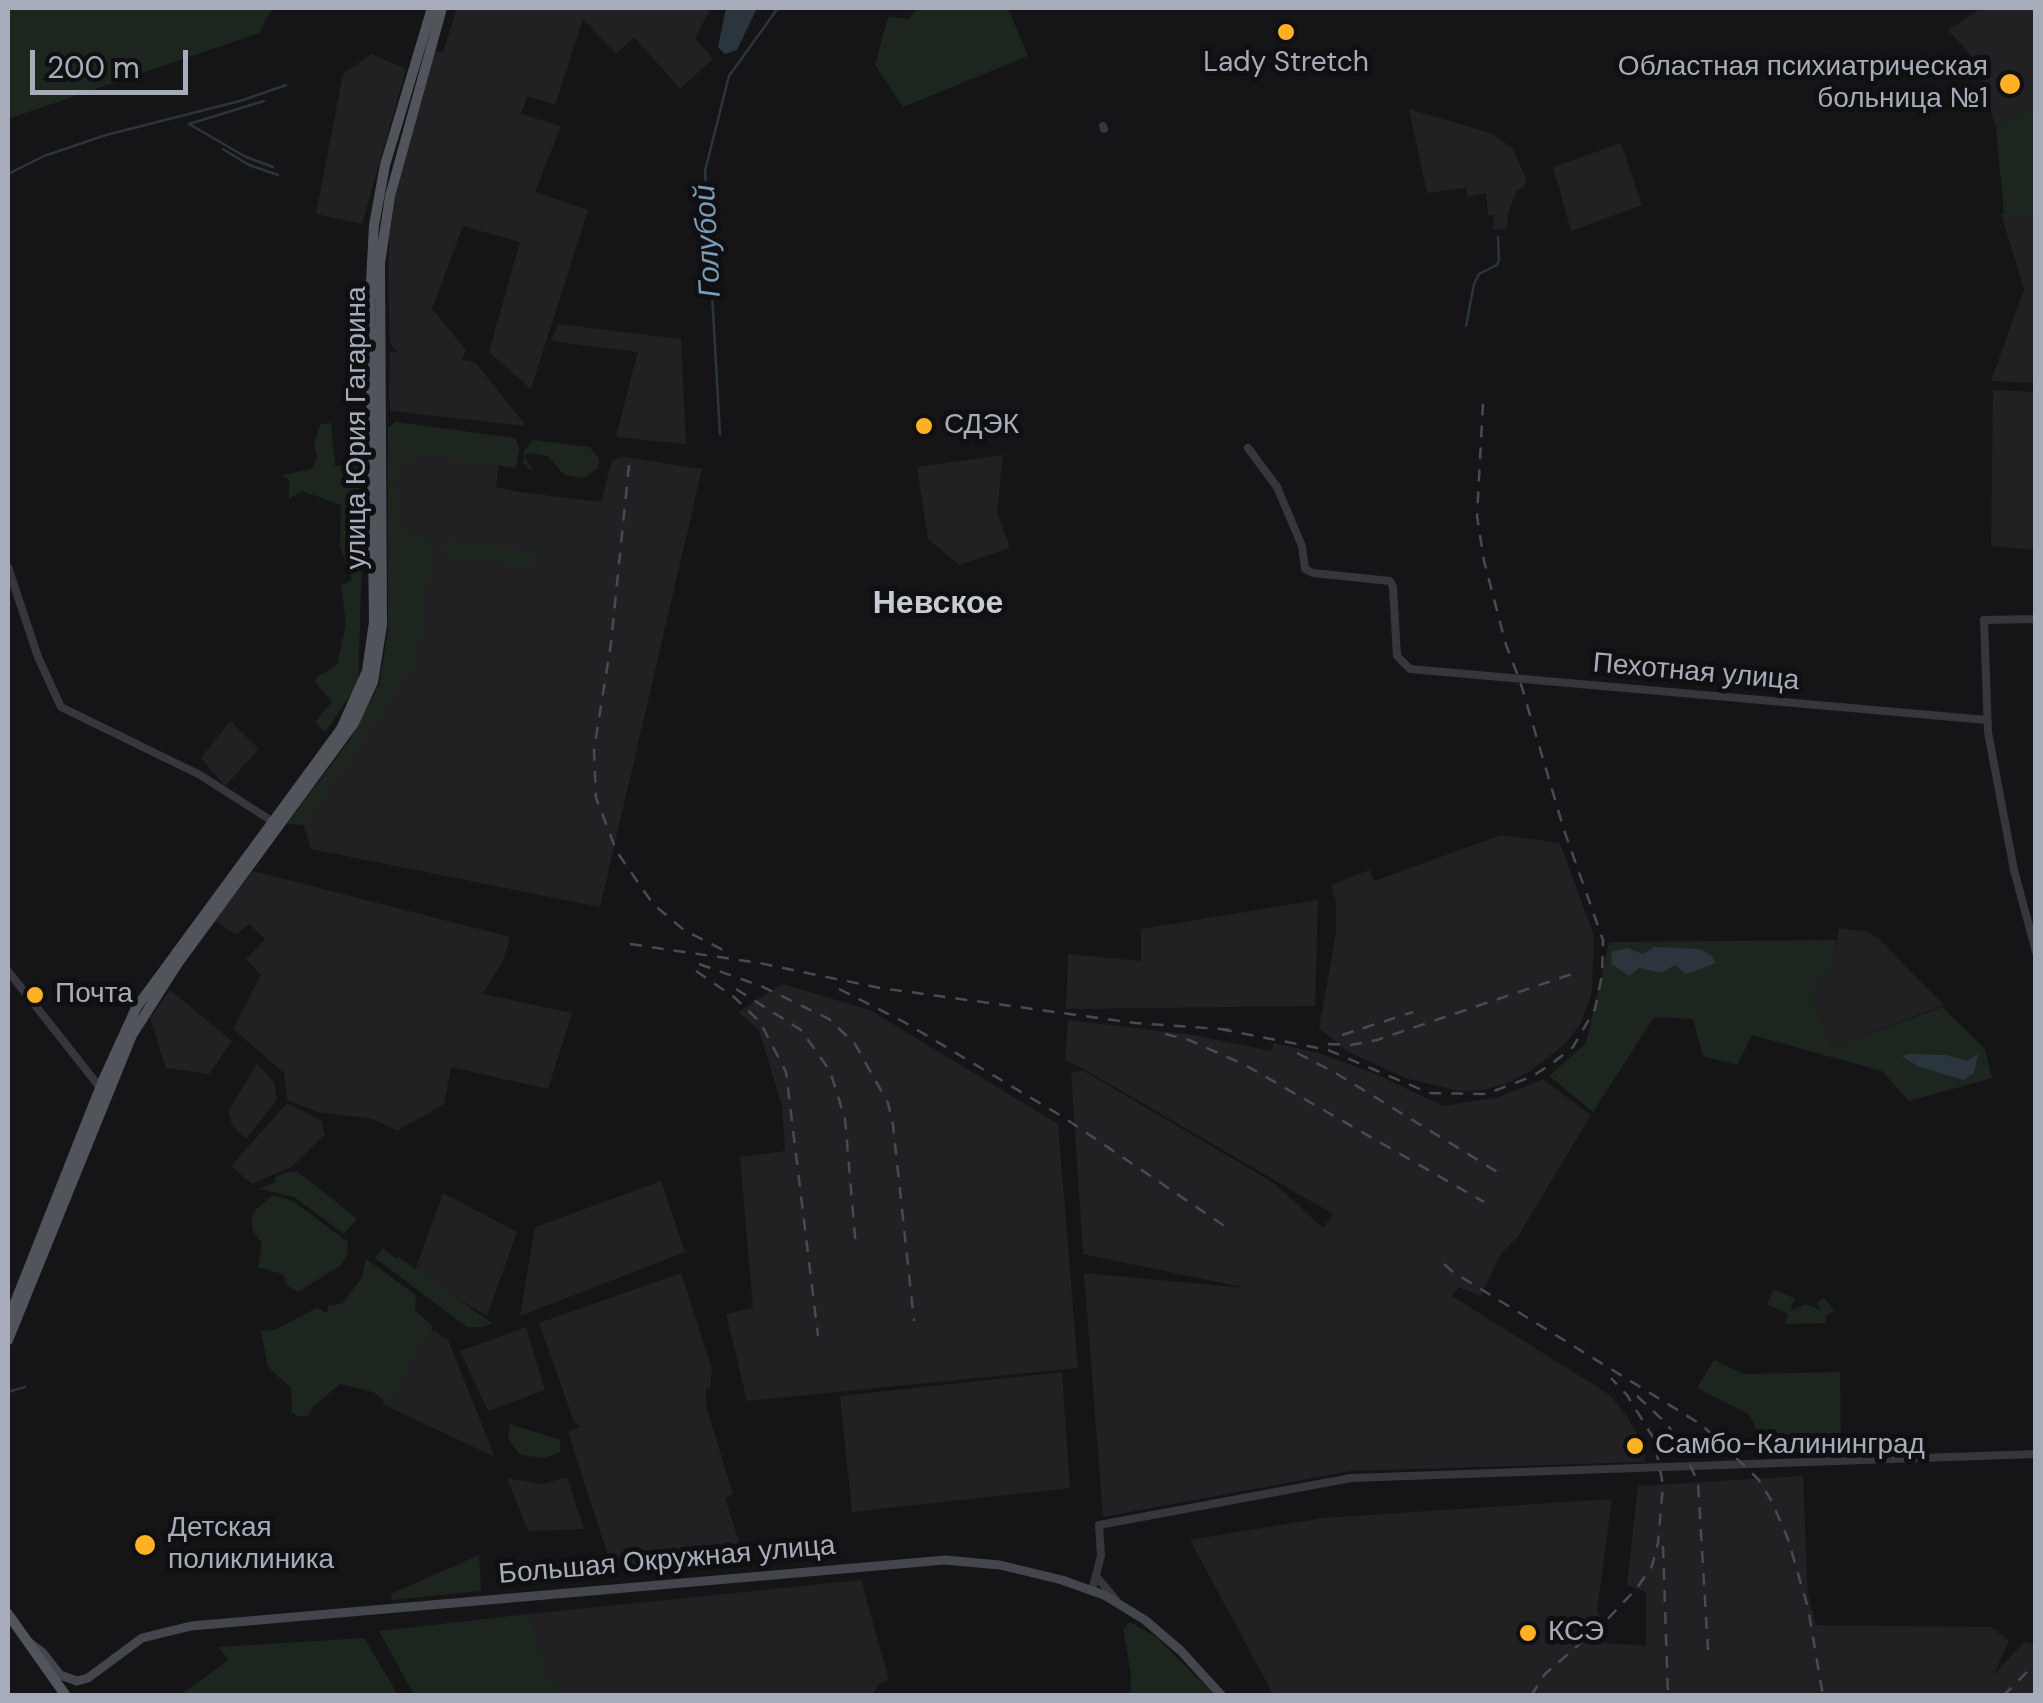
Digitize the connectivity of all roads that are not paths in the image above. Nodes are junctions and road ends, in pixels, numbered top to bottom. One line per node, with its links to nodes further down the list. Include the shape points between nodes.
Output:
1 (432, 8): 9 (main road, улица Юрия Гагарина, via 386,165 373,236 371,652 348,717)
2 (442, 8): 3 (main road, улица Юрия Гагарина, via 384,224)
3 (379, 416): 4 (street); 9 (main road, улица Юрия Гагарина, via 382,625 376,670 354,723)
4 (394, 416)
5 (1248, 448): 8 (street, Пехотная улица, via 1277,487 1306,569 1390,581 1396,656 1410,669)
6 (8, 567): 9 (street, via 61,707 200,775)
7 (2036, 619): 8 (street, via 1984,620)
8 (1987, 720): 10 (street)
9 (275, 823): 12 (main road)
10 (2036, 952)
11 (8, 971): 13 (street)
12 (164, 974): 13 (main road); 13 (main road, via 127,1024)
13 (103, 1091): 14 (main road); 15 (main road)
14 (8, 1320)
15 (8, 1340)
16 (2036, 1454): 17 (street, via 1351,1478 1099,1525)
17 (1097, 1576): 18 (street); 19 (street)
18 (1092, 1590): 19 (main road, Большая Окружная улица); 22 (main road, Большая Окружная улица, via 1000,1565 910,1561 191,1626 142,1638)
19 (1118, 1603): 25 (main road, Большая Окружная улица, via 1180,1650)
20 (8, 1614): 21 (main road)
21 (28, 1642): 22 (main road, via 64,1678); 24 (main road)
22 (88, 1678): 23 (main road)
23 (80, 1692)
24 (66, 1696)
25 (1222, 1696)

